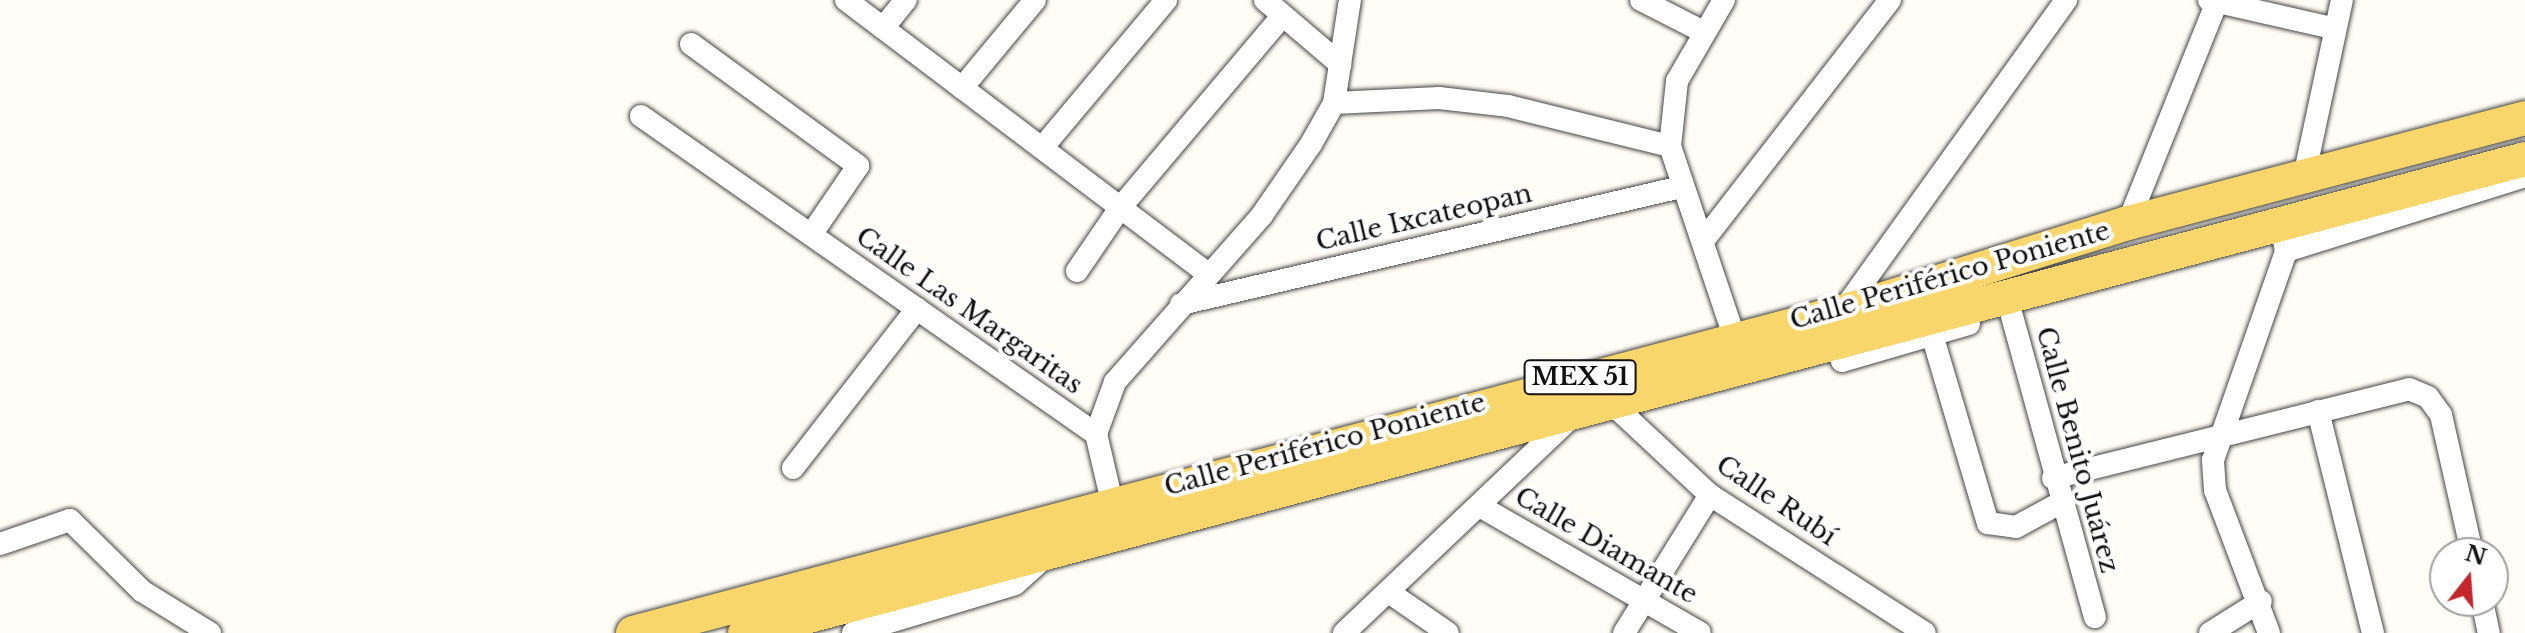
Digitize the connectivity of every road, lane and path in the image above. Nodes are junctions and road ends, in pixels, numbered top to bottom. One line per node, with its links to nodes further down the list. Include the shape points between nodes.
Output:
1 (846, 0): 14 (street)
2 (906, 0): 14 (street)
3 (1035, 0): 19 (street)
4 (1166, 0): 24 (street)
5 (1265, 0): 13 (street)
6 (1350, 0): 18 (street)
7 (1641, 0): 16 (street)
8 (1724, 0): 16 (street)
9 (1890, 0): 34 (street)
10 (2066, 0): 41 (street)
11 (2342, 0): 15 (street)
12 (2213, 1): 15 (street); 31 (street)
13 (1282, 16): 18 (street); 29 (street)
14 (883, 28): 19 (street)
15 (2332, 28): 27 (street)
16 (1700, 30): 23 (street, via 1677,81)
17 (691, 44): 32 (street, Calle Las Margaritas, via 858,166)
18 (1340, 64): 20 (street)
19 (962, 88): 24 (street)
20 (1334, 103): 23 (street, via 1439,98 1508,106); 36 (street, via 1262,215)
21 (641, 116): 32 (street, Calle Las Margaritas)
22 (2525, 118): 27 (main road, Calle Periférico Poniente / MEX 51)
23 (1670, 146): 28 (street)
24 (1042, 148): 29 (street)
25 (2525, 159): 30 (main road, Calle Periférico Poniente / MEX 51)
26 (2525, 176): 30 (street)
27 (2304, 177): 31 (main road, Calle Periférico Poniente / MEX 51)
28 (1681, 187): 34 (street); 37 (street, Calle Ixcateopan)
29 (1120, 208): 35 (street); 36 (street)
30 (2368, 214): 33 (main road, Calle Periférico Poniente / MEX 51)
31 (2128, 223): 41 (main road, Calle Periférico Poniente / MEX 51)
32 (811, 235): 39 (street, Calle Las Margaritas)
33 (2284, 238): 38 (main road, Calle Periférico Poniente / MEX 51); 46 (street)
34 (1703, 241): 42 (street)
35 (1077, 271)
36 (1209, 275): 37 (street)
37 (1180, 304): 45 (street, via 1115,382)
38 (2009, 305): 40 (main road, Calle Periférico Poniente / MEX 51); 48 (street, Calle Benito Juárez)
39 (917, 309): 45 (street, Calle Las Margaritas); 47 (street)
40 (1929, 327): 41 (main road, Calle Periférico Poniente / MEX 51); 51 (street, via 1988,523 2016,527)
41 (1839, 328): 42 (main road, Calle Periférico Poniente / MEX 51); 43 (main road, Calle Periférico Poniente / MEX 51)
42 (1734, 336): 50 (main road, Calle Periférico Poniente / MEX 51)
43 (1595, 403): 49 (street, Calle Rubí); 52 (street); 55 (main road, Calle Periférico Poniente / MEX 51)
44 (2318, 411): 46 (street); 53 (street, via 2409,389 2428,397 2441,415); 71 (street)
45 (1096, 434): 50 (street)
46 (2217, 436): 48 (street); 58 (street, via 2215,490)
47 (793, 468)
48 (2053, 478): 51 (street, Calle Benito Juárez)
49 (1710, 495): 57 (street); 68 (street, Calle Rubí)
50 (1112, 502): 61 (main road, Calle Periférico Poniente / MEX 51)
51 (2060, 503): 59 (street, Calle Benito Juárez)
52 (1483, 508): 56 (street); 57 (street, Calle Diamante)
53 (2468, 537)
54 (0, 544): 60 (street, via 70,520 142,591)
55 (1051, 552): 62 (main road, Calle Periférico Poniente / MEX 51); 63 (street, via 1015,584)
56 (1390, 593): 64 (street); 65 (street)
57 (1645, 598): 66 (street); 67 (street, Calle Diamante)
58 (2261, 601): 69 (street); 70 (street)
59 (2095, 617)
60 (210, 633)
61 (633, 633)
62 (745, 633)
63 (853, 633)
64 (1344, 633)
65 (1448, 633)
66 (1624, 633)
67 (1700, 633)
68 (1925, 633)
69 (2210, 633)
70 (2269, 633)
71 (2373, 633)

